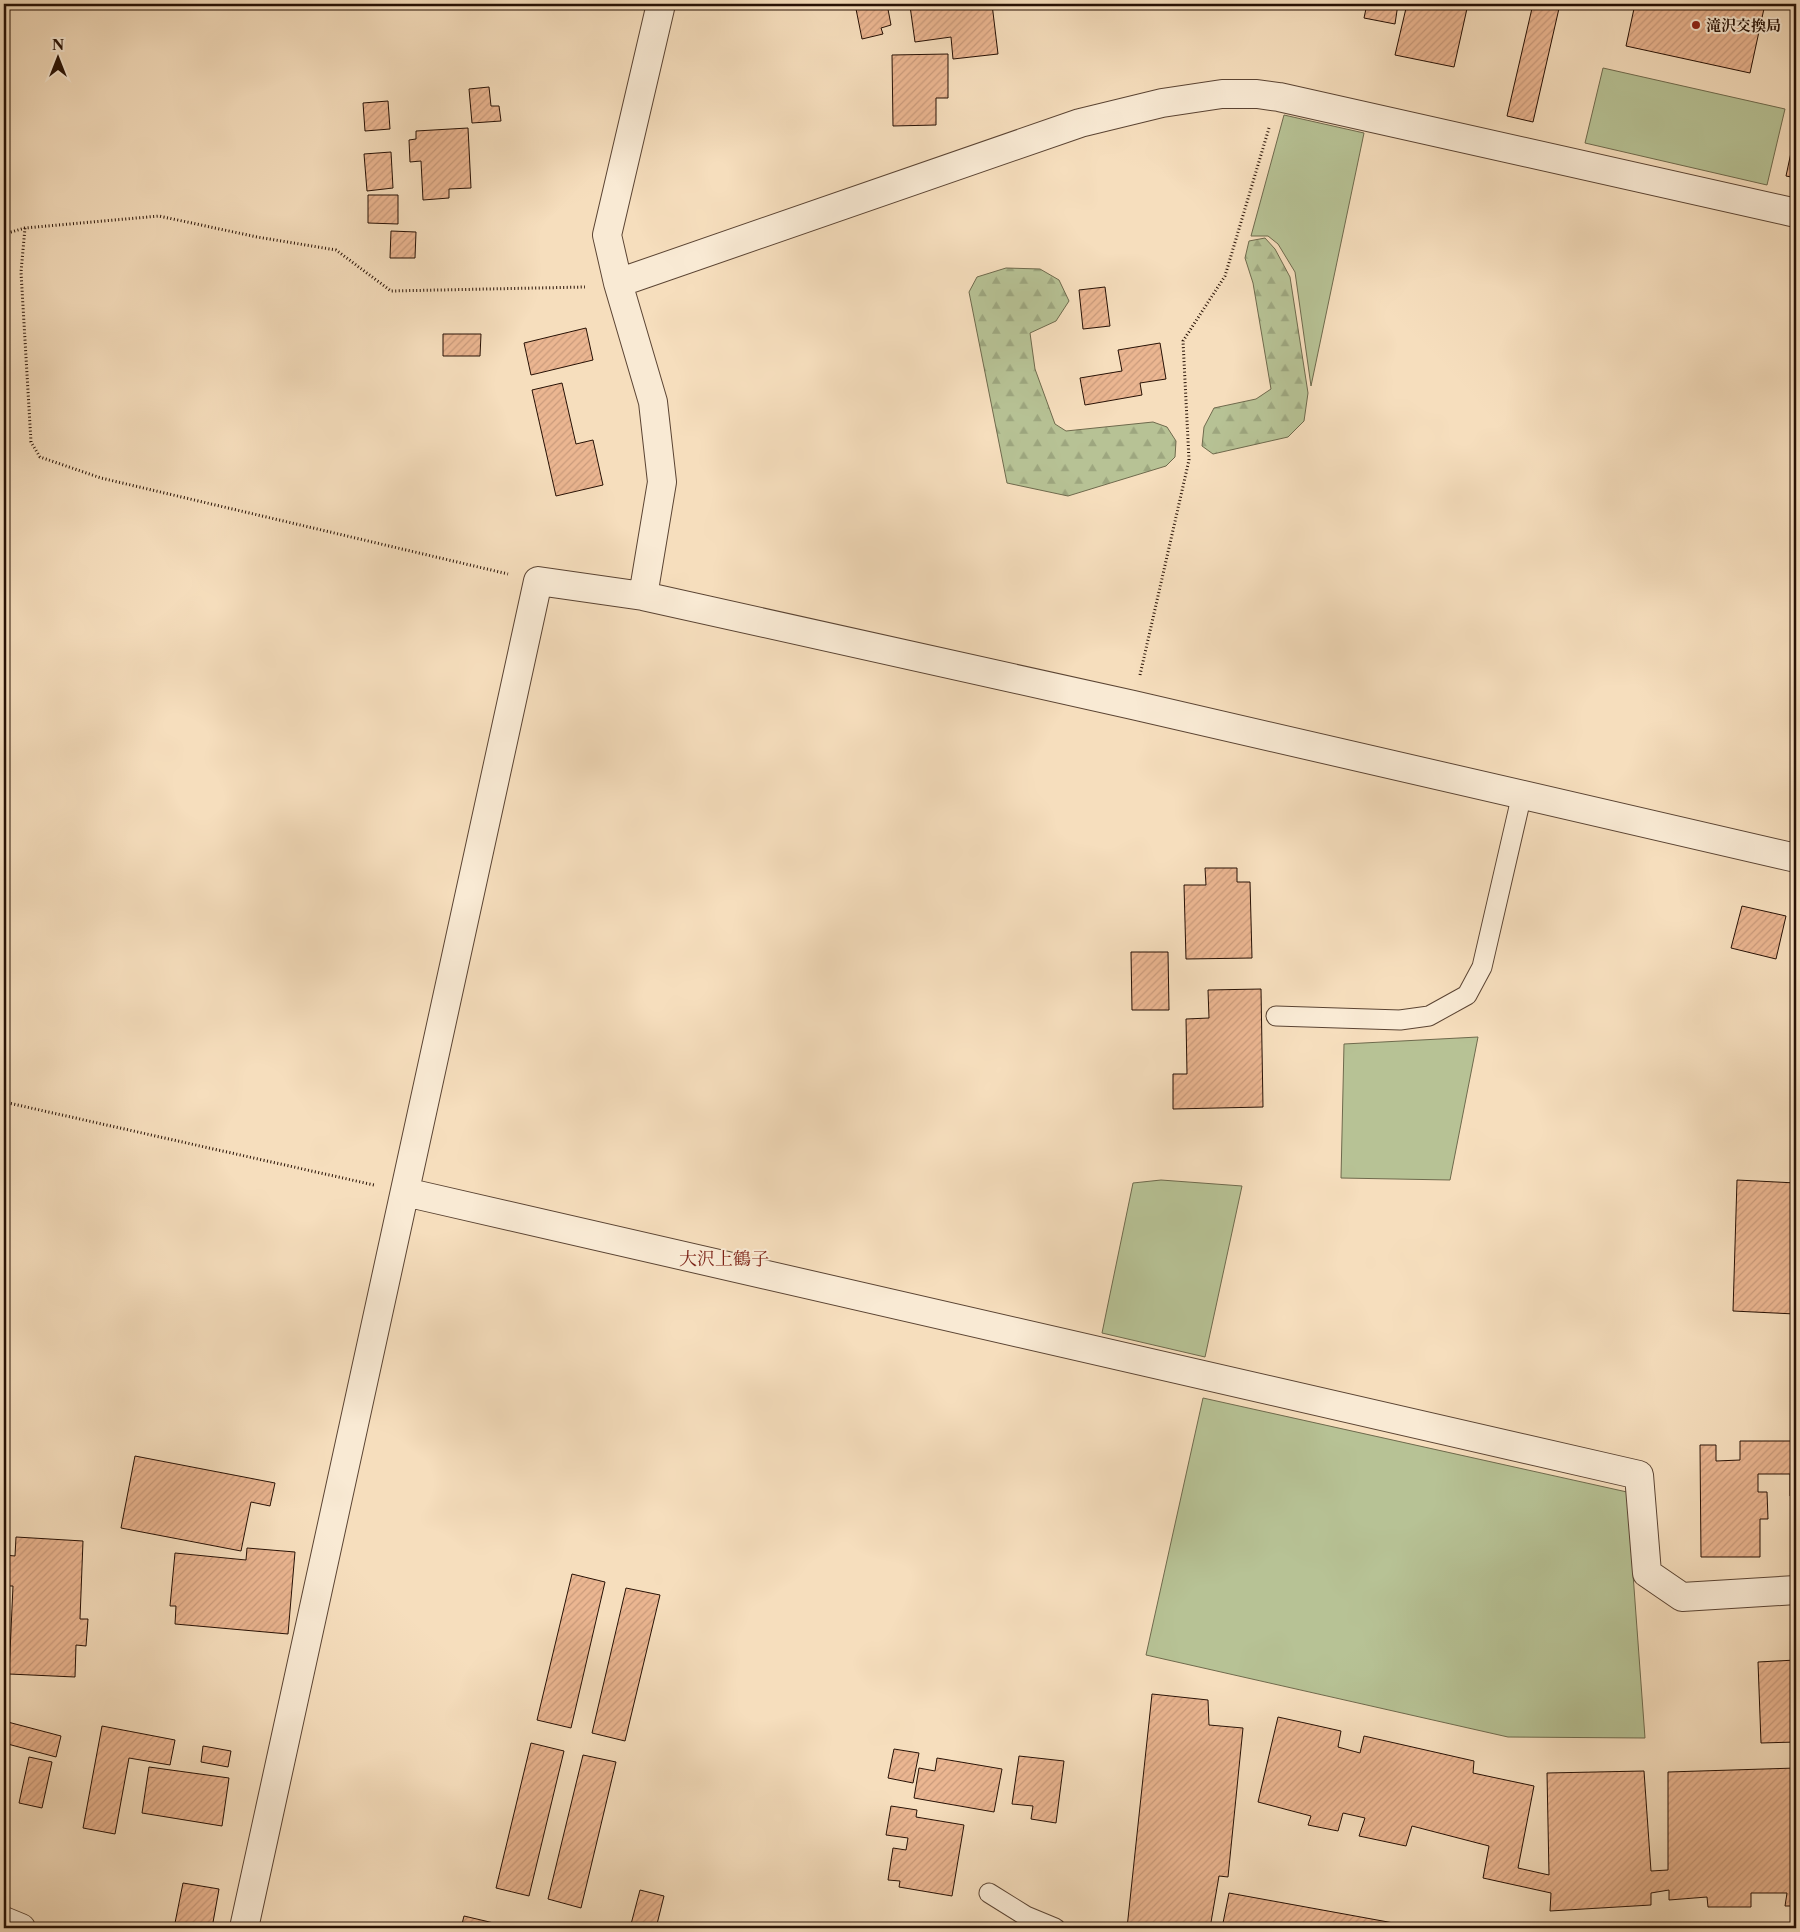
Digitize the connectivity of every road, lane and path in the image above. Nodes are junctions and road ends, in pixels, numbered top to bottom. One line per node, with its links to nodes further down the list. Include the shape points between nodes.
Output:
1 (661, 4): 6 (street, via 607,235)
2 (1279, 97): 3 (street); 6 (street, via 1222,94 1162,103 1080,123); 9 (path, via 1225,276 1182,341 1188,460)
3 (1796, 213)
4 (25, 228): 5 (path); 6 (path, via 159,216 336,250 391,291 586,287); 7 (path, via 22,272 31,442 40,457 101,478)
5 (4, 234)
6 (618, 283): 8 (street, via 653,402 662,482)
7 (538, 581): 8 (street); 14 (street)
8 (643, 596): 9 (street)
9 (1133, 705): 10 (street)
10 (1522, 794): 11 (street); 12 (lane, via 1482,966 1467,995 1429,1016 1400,1020)
11 (1796, 858)
12 (1276, 1016)
13 (4, 1102): 14 (path)
14 (405, 1192): 15 (street, via 1638,1475 1647,1573 1682,1597); 19 (street)
15 (1796, 1590)
16 (989, 1893): 20 (lane, via 1026,1916)
17 (4, 1921): 18 (street)
18 (21, 1928)
19 (244, 1928)
20 (1055, 1928)

